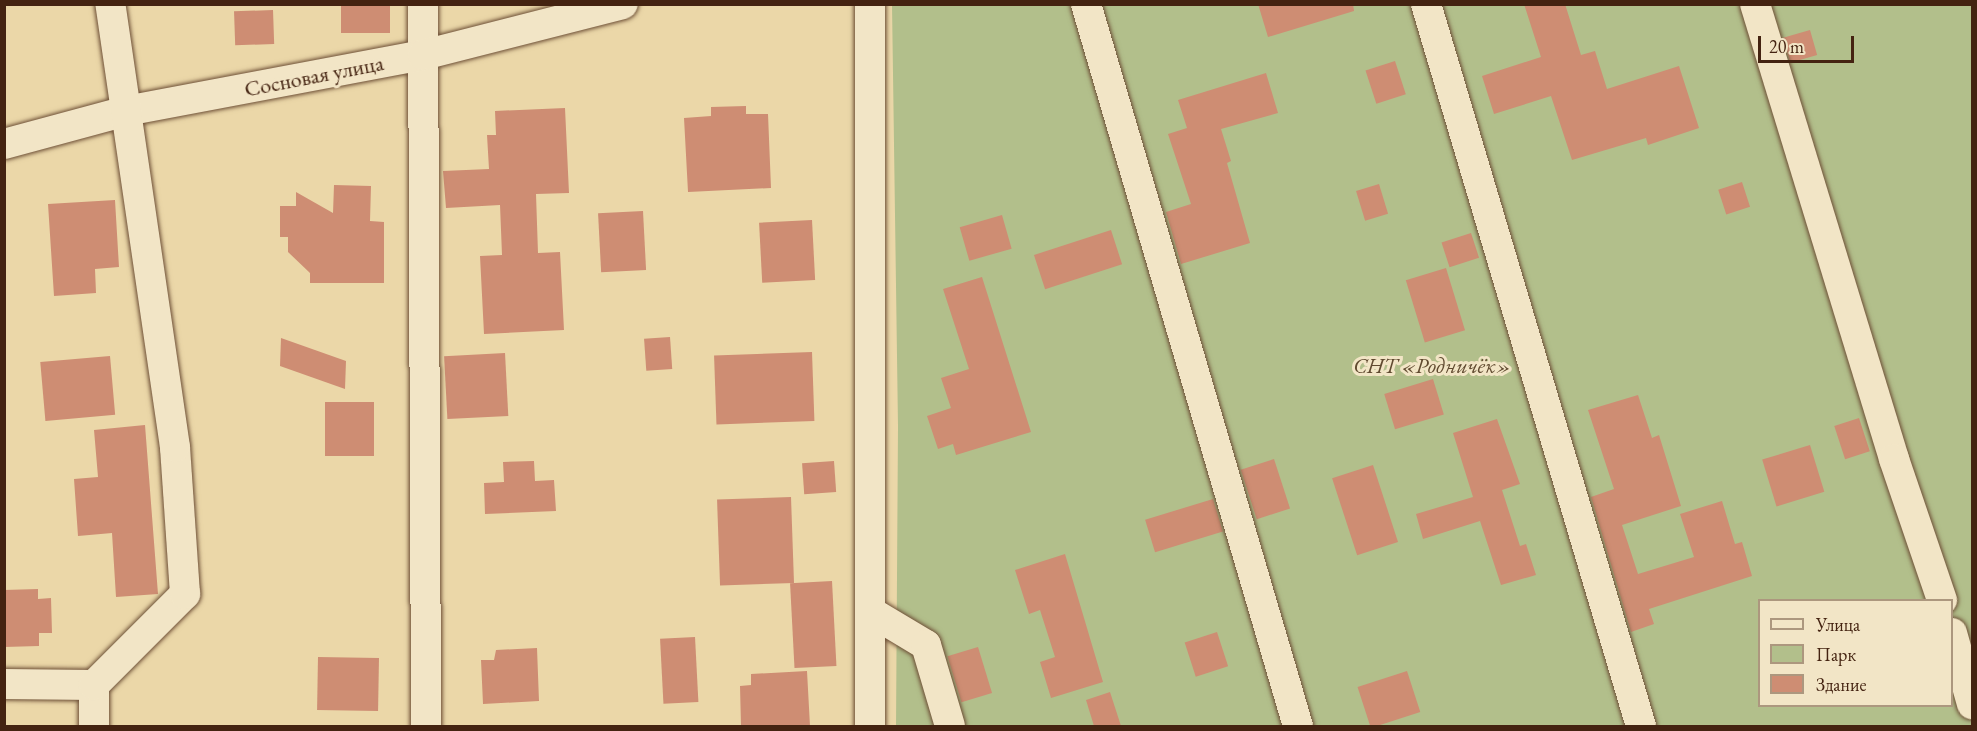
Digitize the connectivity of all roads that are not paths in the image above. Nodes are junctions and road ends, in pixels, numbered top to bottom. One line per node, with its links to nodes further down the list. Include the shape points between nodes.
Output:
1 (110, 4): 9 (street)
2 (423, 4): 8 (street)
3 (623, 4): 8 (street, Сосновая улица)
4 (870, 4): 12 (street)
5 (1086, 4): 21 (street)
6 (1426, 4): 22 (street)
7 (1755, 4): 11 (street, via 1894,459)
8 (423, 55): 9 (street, Сосновая улица); 18 (street)
9 (126, 111): 10 (street, Сосновая улица); 15 (street, via 176,447 185,594)
10 (4, 144)
11 (1942, 599)
12 (872, 612): 19 (street); 20 (street, via 926,645)
13 (1953, 637): 16 (street)
14 (4, 684): 15 (street)
15 (94, 685): 17 (street)
16 (1972, 704)
17 (94, 726)
18 (426, 726)
19 (870, 726)
20 (950, 726)
21 (1298, 726)
22 (1641, 726)

